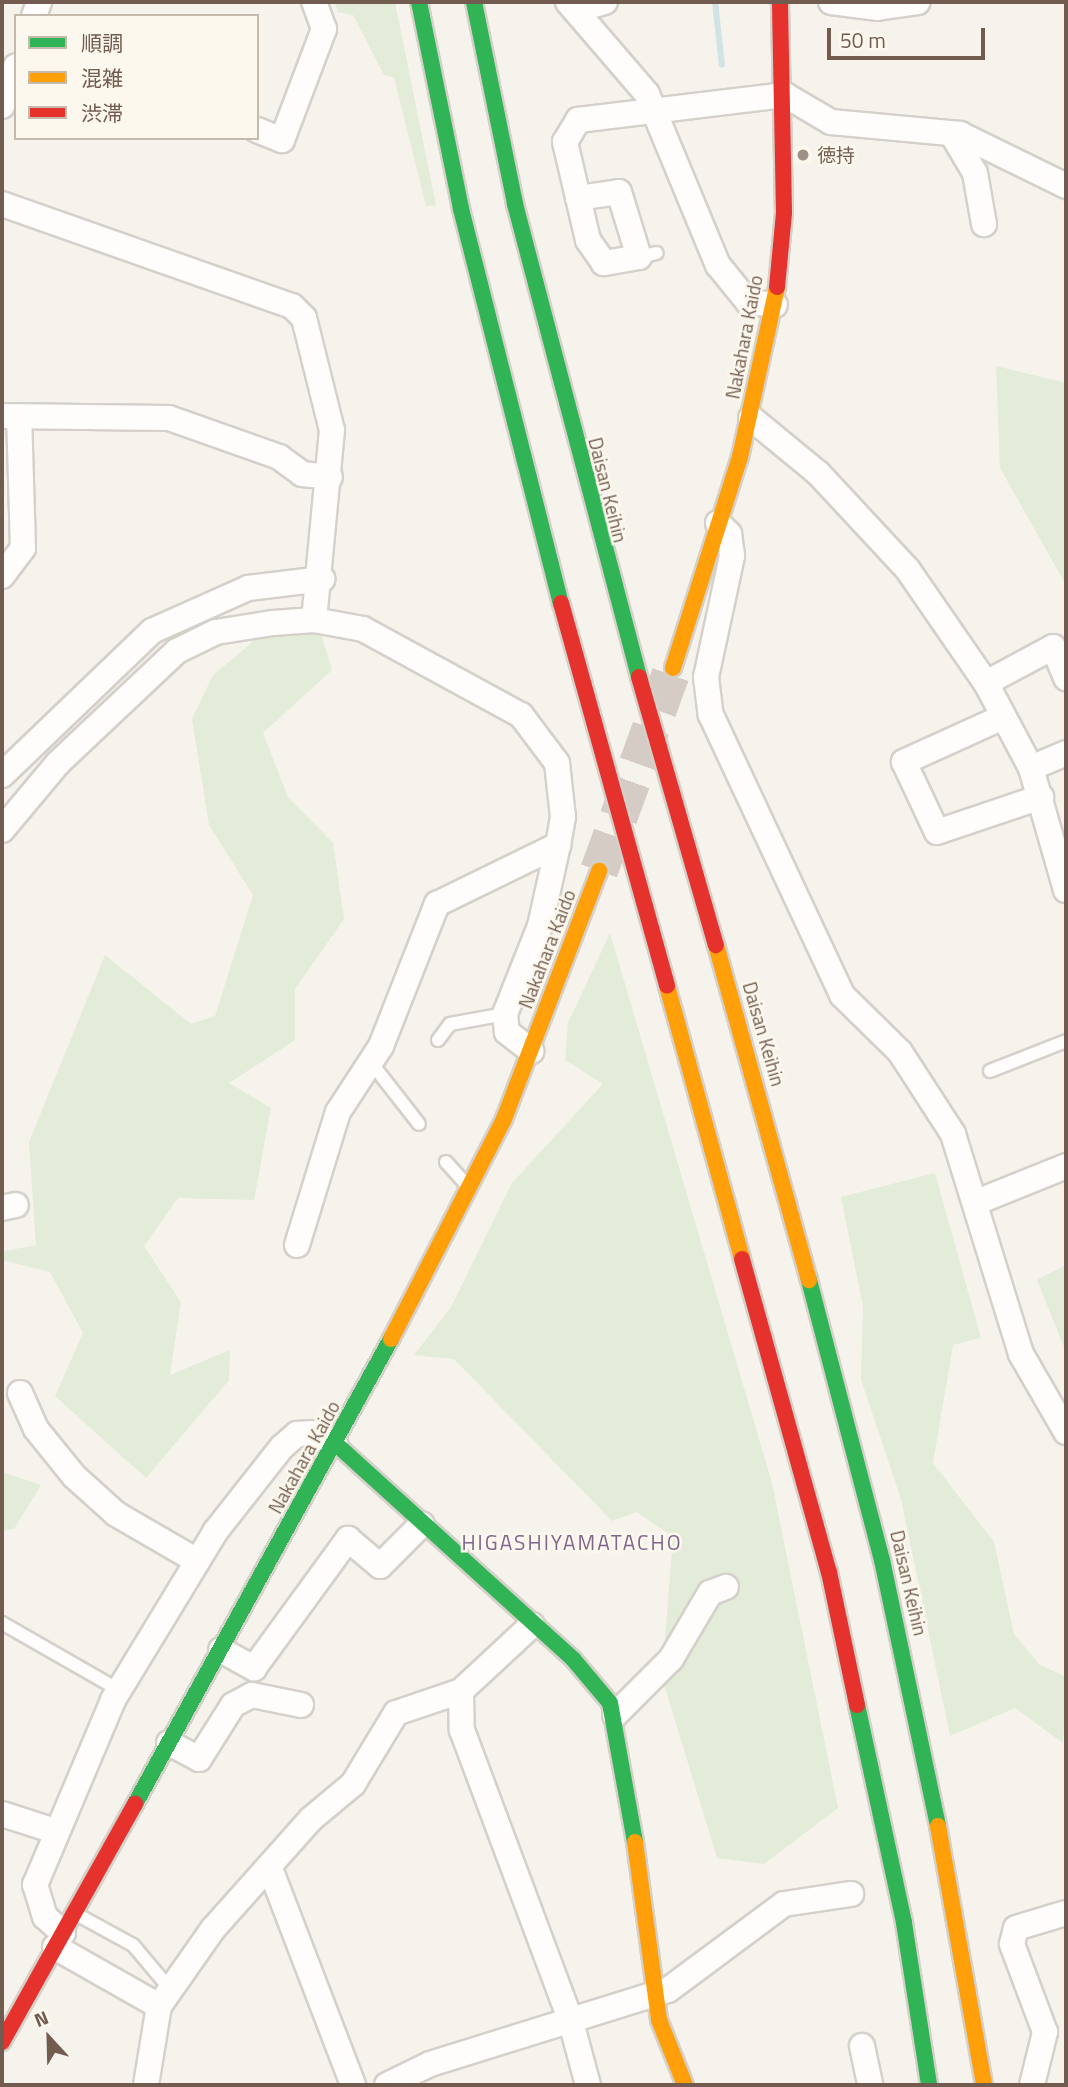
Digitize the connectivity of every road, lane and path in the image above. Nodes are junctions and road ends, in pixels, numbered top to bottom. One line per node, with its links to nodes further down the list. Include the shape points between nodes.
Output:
1 (314, 2): 13 (street, via 324,29 282,140)
2 (419, 2): 82 (main road, via 461,209 543,539 829,1572 904,1923)
3 (474, 2): 83 (main road, Daisan Keihin, via 515,204 596,530 770,1129 882,1560 957,1913)
4 (605, 2): 8 (street)
5 (780, 2): 10 (main road, Nakahara Kaido)
6 (831, 2): 7 (street, via 877,8)
7 (918, 2)
8 (573, 6): 12 (street)
9 (14, 72): 11 (street)
10 (785, 95): 12 (street); 14 (street, via 831,122); 19 (main road, Nakahara Kaido, via 784,213)
11 (2, 106)
12 (656, 110): 16 (street, via 578,120 565,142); 19 (street, via 718,265 748,302)
13 (259, 131)
14 (953, 134): 15 (street, via 992,145); 18 (street, via 975,173)
15 (1066, 186)
16 (578, 198): 16 (street, via 620,192 648,255 604,263 588,240)
17 (2, 204): 22 (street, via 292,306 304,318 331,430)
18 (984, 224)
19 (775, 305): 21 (main road, Nakahara Kaido)
20 (11, 416): 22 (street, via 169,418 279,457 302,474); 24 (street, via 23,548)
21 (751, 418): 23 (main road, Nakahara Kaido); 29 (street, via 818,472 908,570)
22 (330, 477): 25 (street)
23 (718, 523): 27 (main road, Nakahara Kaido); 49 (street, via 729,534 732,556 706,677 711,715 842,995 926,1086 953,1134)
24 (2, 576)
25 (322, 579): 26 (street); 33 (street, via 248,588 152,631)
26 (314, 620): 35 (street, via 216,632 177,650 58,762); 36 (street, via 363,629 521,715 557,763 563,817)
27 (673, 668)
28 (1066, 678): 29 (street, via 1053,647)
29 (986, 683): 30 (street)
30 (1003, 717): 32 (street); 34 (street, via 904,762 909,774 937,832)
31 (1066, 753): 32 (street)
32 (1031, 768): 34 (street)
33 (2, 775)
34 (1041, 797): 38 (street)
35 (2, 830)
36 (558, 845): 39 (street, via 540,926); 43 (street, via 437,904 381,1046)
37 (599, 871): 42 (main road, Nakahara Kaido)
38 (1066, 890)
39 (505, 1014): 40 (lane, via 450,1024); 42 (street, via 507,1032)
40 (438, 1040)
41 (1066, 1041): 44 (lane)
42 (531, 1051): 48 (main road, Nakahara Kaido)
43 (369, 1059): 45 (lane); 50 (street, via 338,1112)
44 (990, 1072)
45 (419, 1124)
46 (446, 1162): 48 (lane)
47 (1066, 1167): 49 (street)
48 (470, 1188): 53 (main road, Nakahara Kaido)
49 (977, 1202): 52 (street, via 1021,1354)
50 (297, 1245)
51 (20, 1393): 55 (street, via 36,1429 74,1476 116,1514)
52 (1066, 1432)
53 (336, 1444): 54 (main road); 55 (street, via 313,1433 297,1434 282,1447); 59 (main road, Nakahara Kaido)
54 (422, 1524): 58 (main road); 59 (street, via 380,1566 348,1539 254,1668)
55 (197, 1561): 60 (street)
56 (726, 1587): 63 (street, via 710,1592 671,1659)
57 (2, 1623): 60 (lane)
58 (532, 1625): 61 (street); 63 (main road, via 601,1686)
59 (221, 1650): 64 (main road, Nakahara Kaido)
60 (119, 1690): 66 (street)
61 (461, 1691): 67 (street, via 396,1713 353,1784 311,1819); 73 (street, via 462,1730)
62 (301, 1705): 64 (street, via 252,1695 233,1705 199,1759)
63 (615, 1715): 71 (main road)
64 (169, 1743): 70 (main road, Nakahara Kaido)
65 (2, 1814): 66 (street)
66 (55, 1831): 70 (street, via 35,1885 45,1916)
67 (271, 1871): 72 (street, via 213,1929); 77 (street)
68 (850, 1894): 71 (street, via 784,1904)
69 (1066, 1913): 84 (street, via 1016,1928 1012,1944 1045,2032)
70 (64, 1931): 72 (street); 72 (lane, via 133,1945); 74 (main road, Nakahara Kaido)
71 (656, 1995): 73 (street); 80 (main road, via 663,2034)
72 (165, 1998): 76 (street)
73 (571, 2022): 78 (street, via 430,2064); 79 (street)
74 (2, 2042)
75 (862, 2046): 81 (street)
76 (146, 2085)
77 (354, 2085)
78 (387, 2085)
79 (587, 2085)
80 (685, 2085)
81 (870, 2085)
82 (929, 2085)
83 (984, 2085)
84 (1032, 2085)

